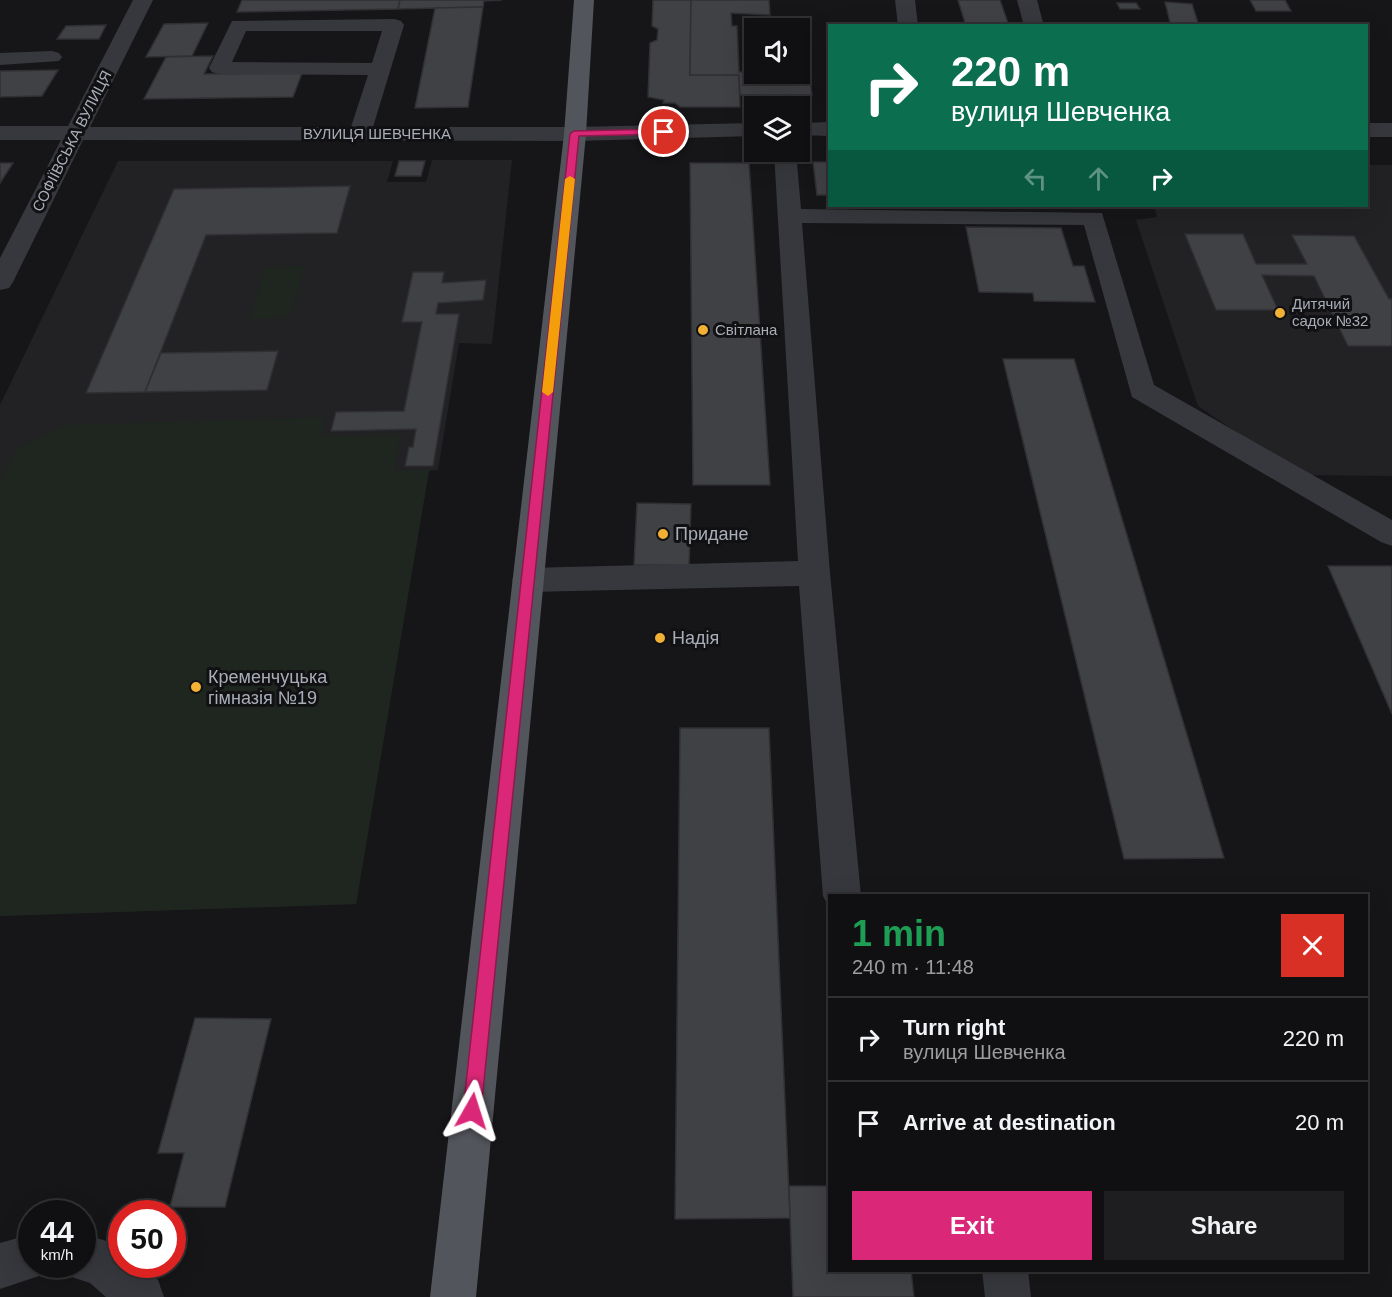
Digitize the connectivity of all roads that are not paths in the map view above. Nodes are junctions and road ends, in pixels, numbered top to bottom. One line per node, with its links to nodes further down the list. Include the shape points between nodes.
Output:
1 (143, 0): 16 (street, СОФІЇВСЬКА ВУЛИЦЯ)
2 (584, 0): 18 (main road)
3 (905, 0): 5 (street)
4 (1027, 0): 6 (street)
5 (908, 24)
6 (1033, 24)
7 (52, 57): 8 (street)
8 (0, 59)
9 (380, 69): 9 (street, via 394,25 239,26 219,69); 17 (street)
10 (810, 129): 11 (street)
11 (828, 129)
12 (744, 130): 18 (street, ВУЛИЦЯ ШЕВЧЕНКА)
13 (1368, 130): 14 (street)
14 (1392, 130)
15 (0, 133): 16 (street, ВУЛИЦЯ ШЕВЧЕНКА)
16 (77, 133): 17 (street, ВУЛИЦЯ ШЕВЧЕНКА); 21 (street, СОФІЇВСЬКА ВУЛИЦЯ)
17 (360, 134): 18 (street, ВУЛИЦЯ ШЕВЧЕНКА)
18 (574, 134): 24 (main road)
19 (786, 162): 20 (street)
20 (790, 216): 22 (street, via 1095,218 1143,390); 23 (street)
21 (1, 278)
22 (1392, 534)
23 (814, 573): 24 (street); 25 (street)
24 (528, 580): 31 (main road)
25 (842, 894)
26 (18, 1261): 28 (street)
27 (96, 1261): 30 (street)
28 (0, 1266)
29 (1005, 1272): 32 (street)
30 (141, 1297)
31 (453, 1297)
32 (1008, 1297)

